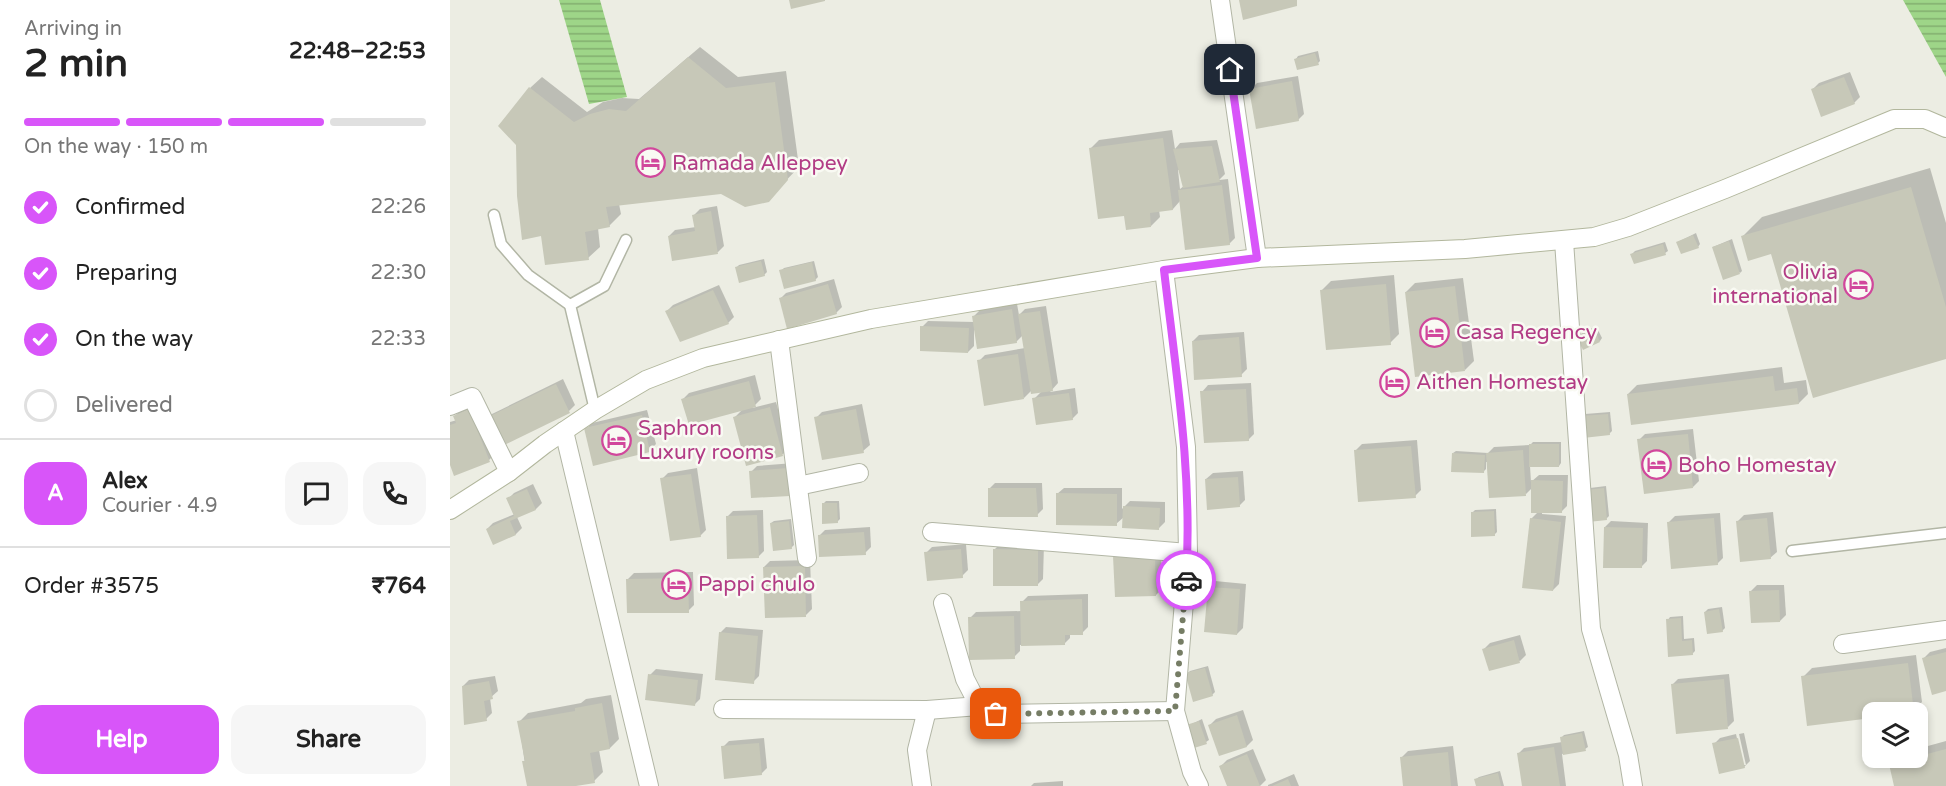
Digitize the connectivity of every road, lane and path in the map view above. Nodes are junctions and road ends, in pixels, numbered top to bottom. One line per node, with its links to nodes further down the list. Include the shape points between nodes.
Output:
1 (1220, 0): 6 (street)
2 (1946, 128): 5 (street, via 1925,119 1894,120 1628,226)
3 (494, 215): 8 (lane, via 501,244 528,275)
4 (626, 240): 8 (lane, via 604,286)
5 (1564, 241): 6 (street); 32 (street, via 1592,629)
6 (1257, 258): 7 (street)
7 (1164, 270): 9 (street, via 871,319); 20 (street, via 1186,447)
8 (570, 305): 11 (lane)
9 (779, 340): 11 (street, via 703,358 646,380); 15 (street)
10 (450, 406): 13 (street, via 472,397)
11 (595, 410): 12 (street)
12 (564, 431): 13 (street); 29 (street)
13 (509, 472): 16 (street)
14 (859, 473): 15 (street)
15 (798, 486): 21 (street)
16 (450, 510)
17 (932, 532): 20 (street)
18 (1946, 533): 19 (lane)
19 (1792, 551)
20 (1188, 553): 28 (street)
21 (807, 558)
22 (944, 603): 25 (street, via 964,679)
23 (1946, 630): 24 (street)
24 (1843, 644)
25 (979, 706): 27 (street); 28 (street, via 996,714)
26 (723, 710): 27 (street)
27 (927, 710): 30 (street, via 917,750)
28 (1175, 711): 31 (street, via 1191,771)
29 (649, 786)
30 (922, 786)
31 (1199, 786)
32 (1633, 786)

